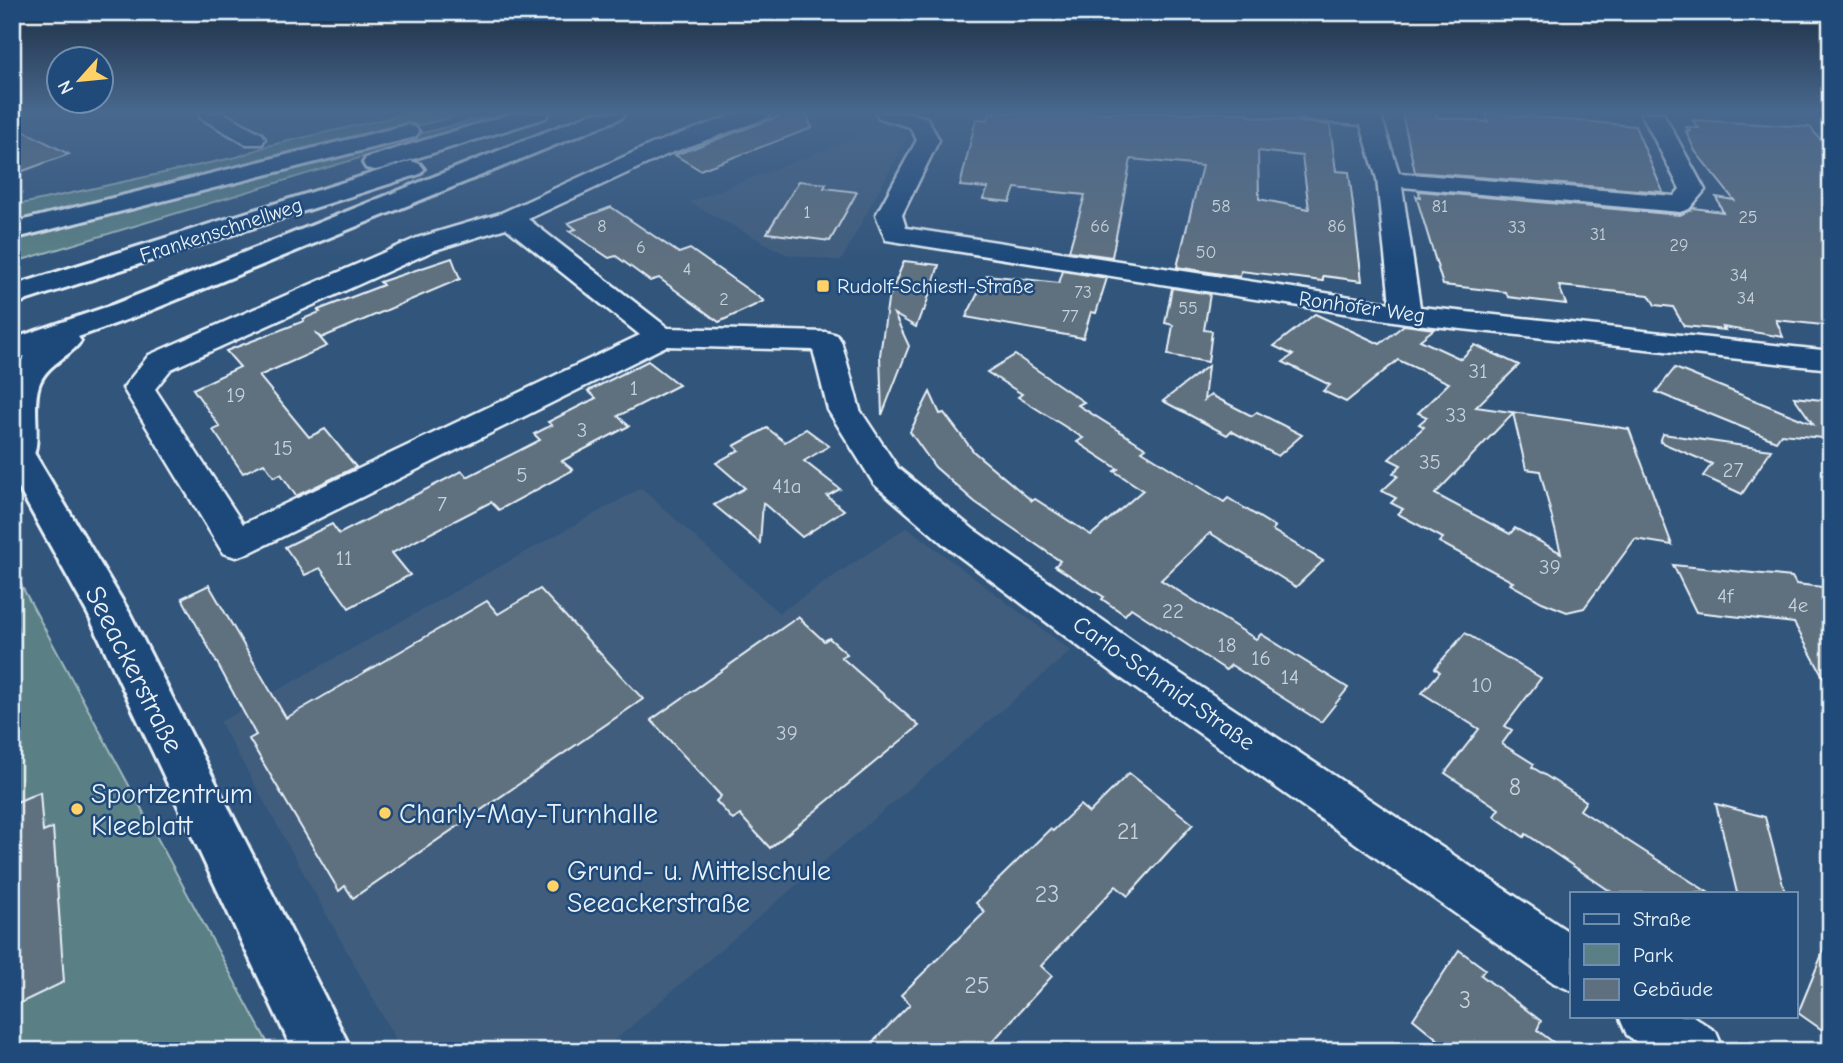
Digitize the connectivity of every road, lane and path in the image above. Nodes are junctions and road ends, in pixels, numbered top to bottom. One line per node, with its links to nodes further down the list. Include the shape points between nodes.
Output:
1 (285, 163): 11 (main road)
2 (377, 163): 12 (main road, Frankenschnellweg)
3 (434, 163): 13 (main road, Frankenschnellweg)
4 (490, 163): 14 (main road)
5 (630, 163): 10 (street)
6 (916, 163): 15 (street, Ronhofer Weg, via 889,215 895,234)
7 (1385, 163): 9 (street)
8 (1678, 163): 9 (street, via 1693,190 1680,204)
9 (1390, 179): 15 (street)
10 (510, 218): 16 (street); 16 (street, via 426,244 160,362 139,388 236,543)
11 (12, 229)
12 (12, 276)
13 (12, 296)
14 (126, 310): 17 (main road); 19 (main road, via 50,349 23,379 17,398)
15 (1406, 314): 18 (street, Ronhofer Weg)
16 (662, 337): 20 (street, Carlo-Schmid-Straße, via 826,341 844,410 886,475 960,538 1133,664)
17 (12, 349)
18 (1831, 360)
19 (15, 449): 22 (main road, Seeackerstraße, via 108,612)
20 (1570, 964)
21 (1649, 1018): 23 (street)
22 (323, 1051)
23 (1697, 1051)

